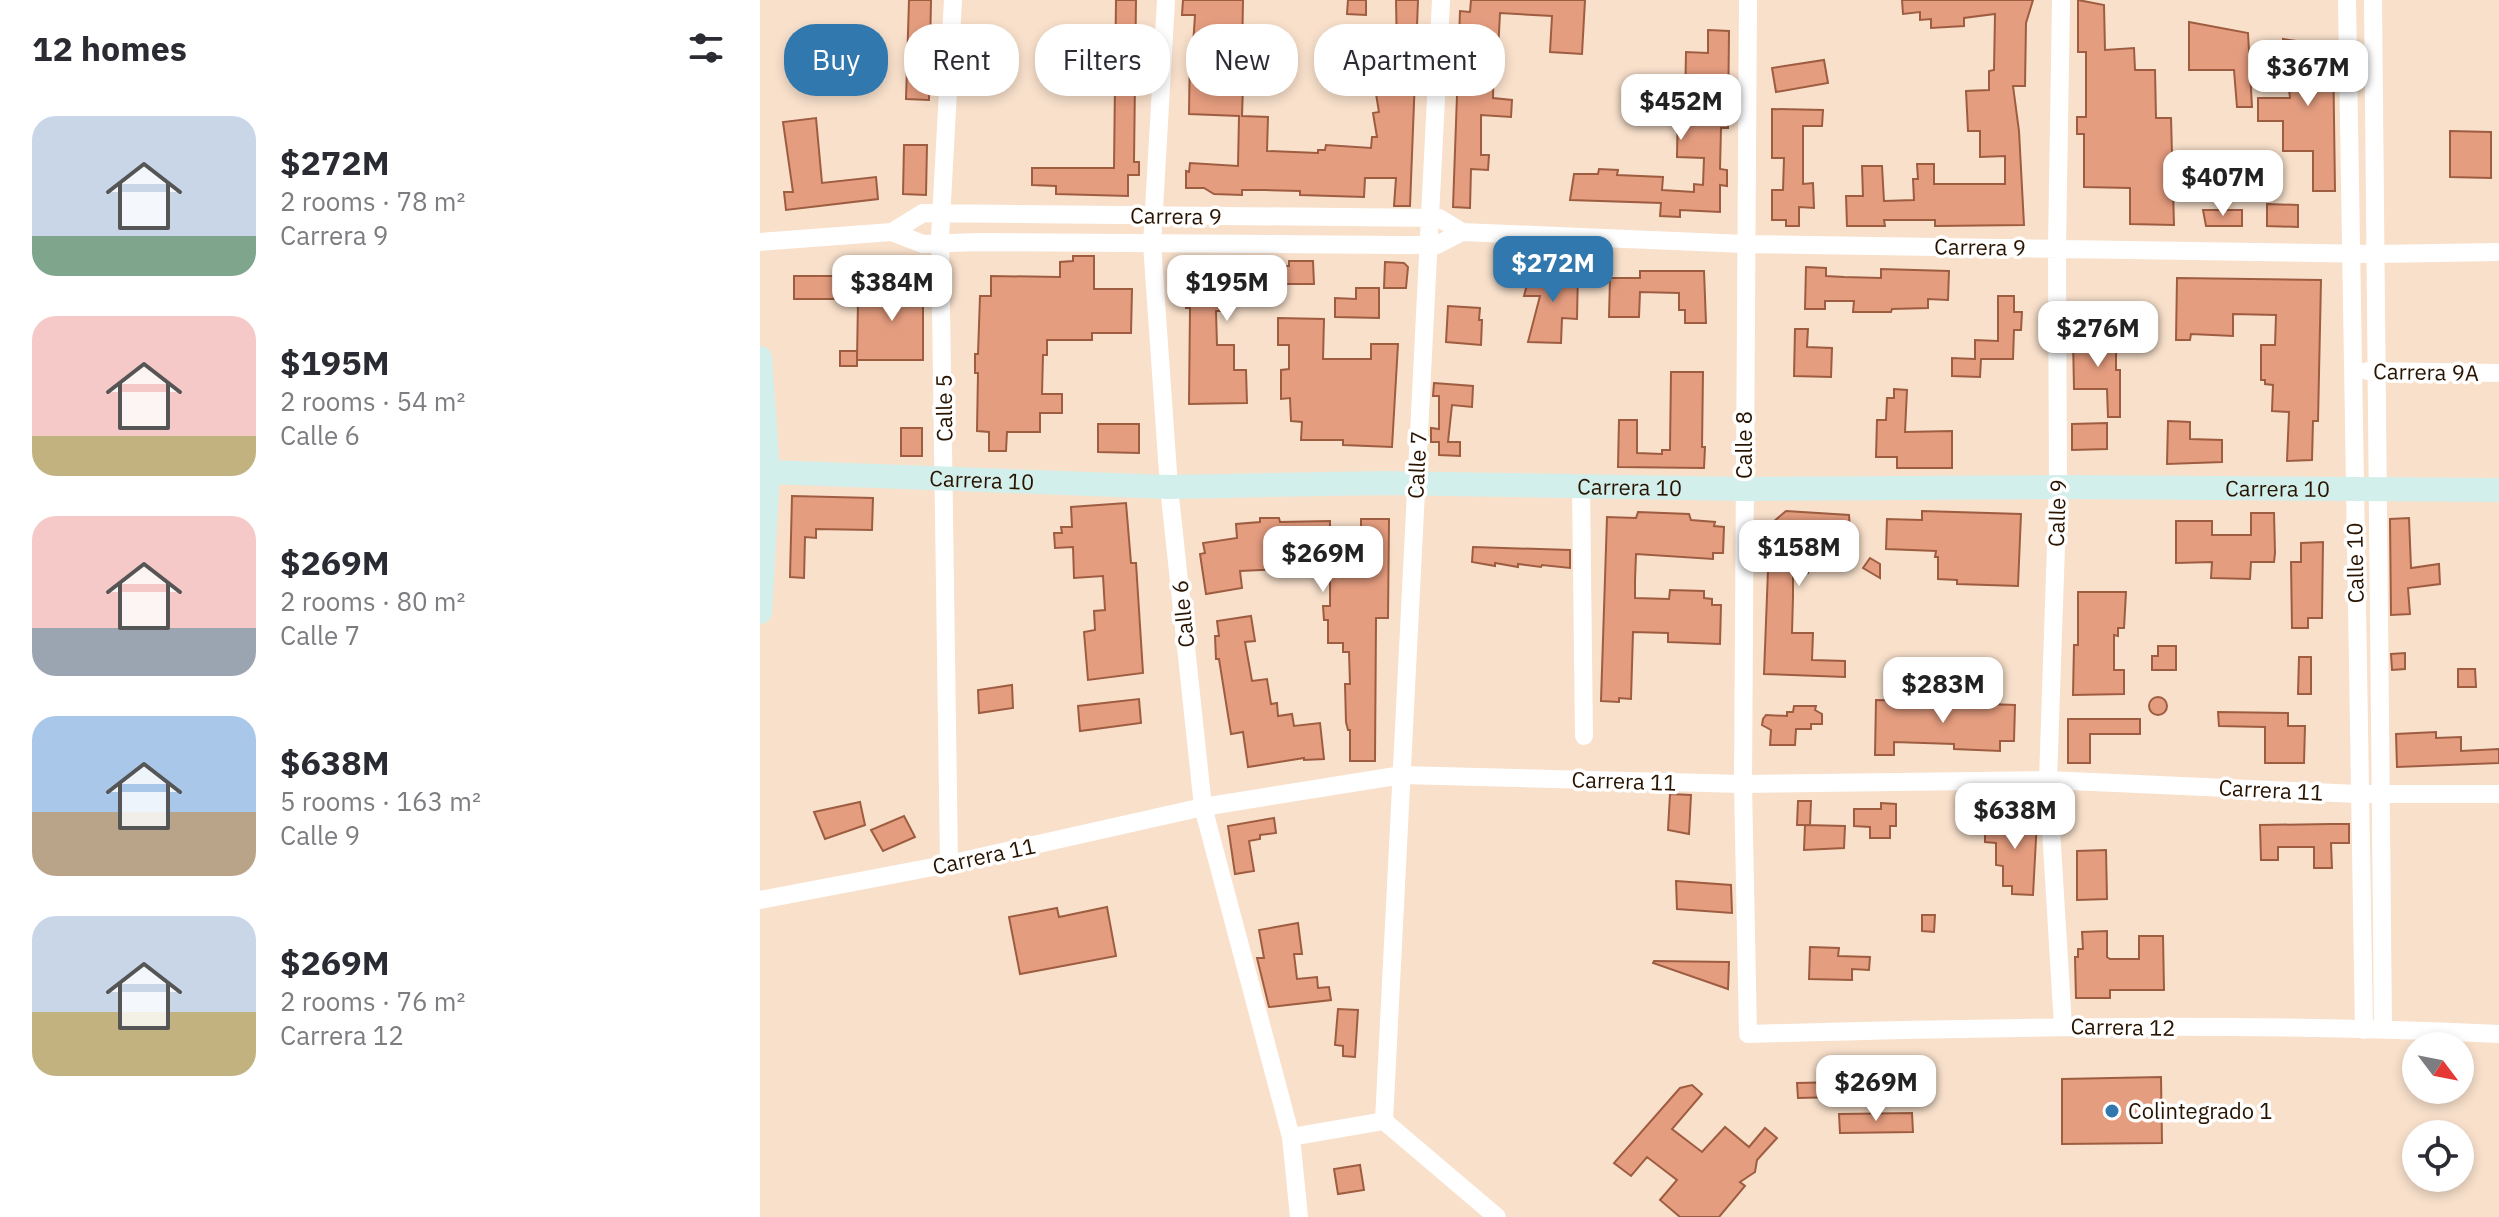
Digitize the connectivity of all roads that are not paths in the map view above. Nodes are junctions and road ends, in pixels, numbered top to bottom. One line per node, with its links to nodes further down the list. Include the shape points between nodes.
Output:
1 (953, 0): 8 (street, Calle 5)
2 (1166, 0): 9 (street, Calle 6)
3 (1441, 0): 10 (street, Calle 7)
4 (1748, 0): 16 (street, Calle 8)
5 (2061, 0): 18 (street, Calle 9)
6 (2347, 0): 20 (street, Calle 10)
7 (2373, 0): 21 (street, Calle 10)
8 (942, 213): 9 (street, Carrera 9); 11 (street, Carrera 9, via 923,213); 14 (street, Calle 5)
9 (1152, 217): 10 (street, Carrera 9); 15 (street, Calle 6)
10 (1430, 219): 12 (street, Carrera 9, via 1439,218); 17 (street, Calle 7)
11 (892, 232): 13 (street, Carrera 9); 14 (street, Carrera 9, via 923,244)
12 (1462, 232): 16 (street, Carrera 9); 17 (street, Carrera 9)
13 (760, 242)
14 (940, 243): 15 (street, Carrera 9); 27 (street, Calle 5)
15 (1152, 244): 17 (street, Carrera 9); 29 (street, Calle 6)
16 (1745, 244): 18 (street, Carrera 9); 32 (street, Calle 8)
17 (1429, 245): 28 (street, Calle 7)
18 (2057, 248): 20 (street, Carrera 9); 31 (street, Calle 9)
19 (2499, 252): 21 (street, Carrera 9)
20 (2350, 254): 21 (street, Carrera 9); 23 (street, Calle 10)
21 (2375, 254): 24 (street, Calle 10)
22 (760, 358): 26 (street)
23 (2352, 370): 24 (street, Carrera 9A); 33 (street, Calle 10)
24 (2376, 372): 25 (street, Carrera 9A); 33 (street, Calle 10)
25 (2499, 373)
26 (764, 473): 27 (street, Carrera 10); 35 (street)
27 (946, 479): 29 (street, Carrera 10); 44 (street, Calle 5)
28 (1416, 483): 29 (street, Carrera 10); 30 (street, Carrera 10); 37 (street, Calle 7)
29 (1169, 487): 43 (street, Calle 6)
30 (1581, 487): 32 (street, Carrera 10); 36 (street)
31 (2058, 487): 32 (street, Carrera 10); 33 (street, Carrera 10); 38 (street, Calle 9)
32 (1744, 489): 39 (street, Calle 8)
33 (2365, 489): 34 (street, Carrera 10); 40 (street, Calle 10); 41 (street, Calle 10)
34 (2499, 490)
35 (760, 612)
36 (1584, 736)
37 (1402, 775): 39 (street, Carrera 11); 43 (street, Carrera 11); 50 (street, Calle 7)
38 (2048, 780): 39 (street, Carrera 11); 40 (street, Carrera 11); 46 (street, Calle 9)
39 (1743, 784): 48 (street, Calle 8)
40 (2358, 794): 41 (street, Carrera 11); 47 (street, Calle 10)
41 (2379, 794): 42 (street, Carrera 11); 47 (street, Calle 10)
42 (2499, 794)
43 (1203, 807): 44 (street, Carrera 11); 51 (street, Calle 6)
44 (949, 864): 45 (street, Carrera 11)
45 (760, 900)
46 (2063, 1026): 47 (street, Carrera 12); 48 (street, Carrera 12)
47 (2373, 1029): 49 (street, Carrera 12)
48 (1748, 1034)
49 (2499, 1034)
50 (1384, 1121): 51 (street); 53 (street)
51 (1291, 1137): 52 (street, Calle 6)
52 (1299, 1217)
53 (1497, 1217)

